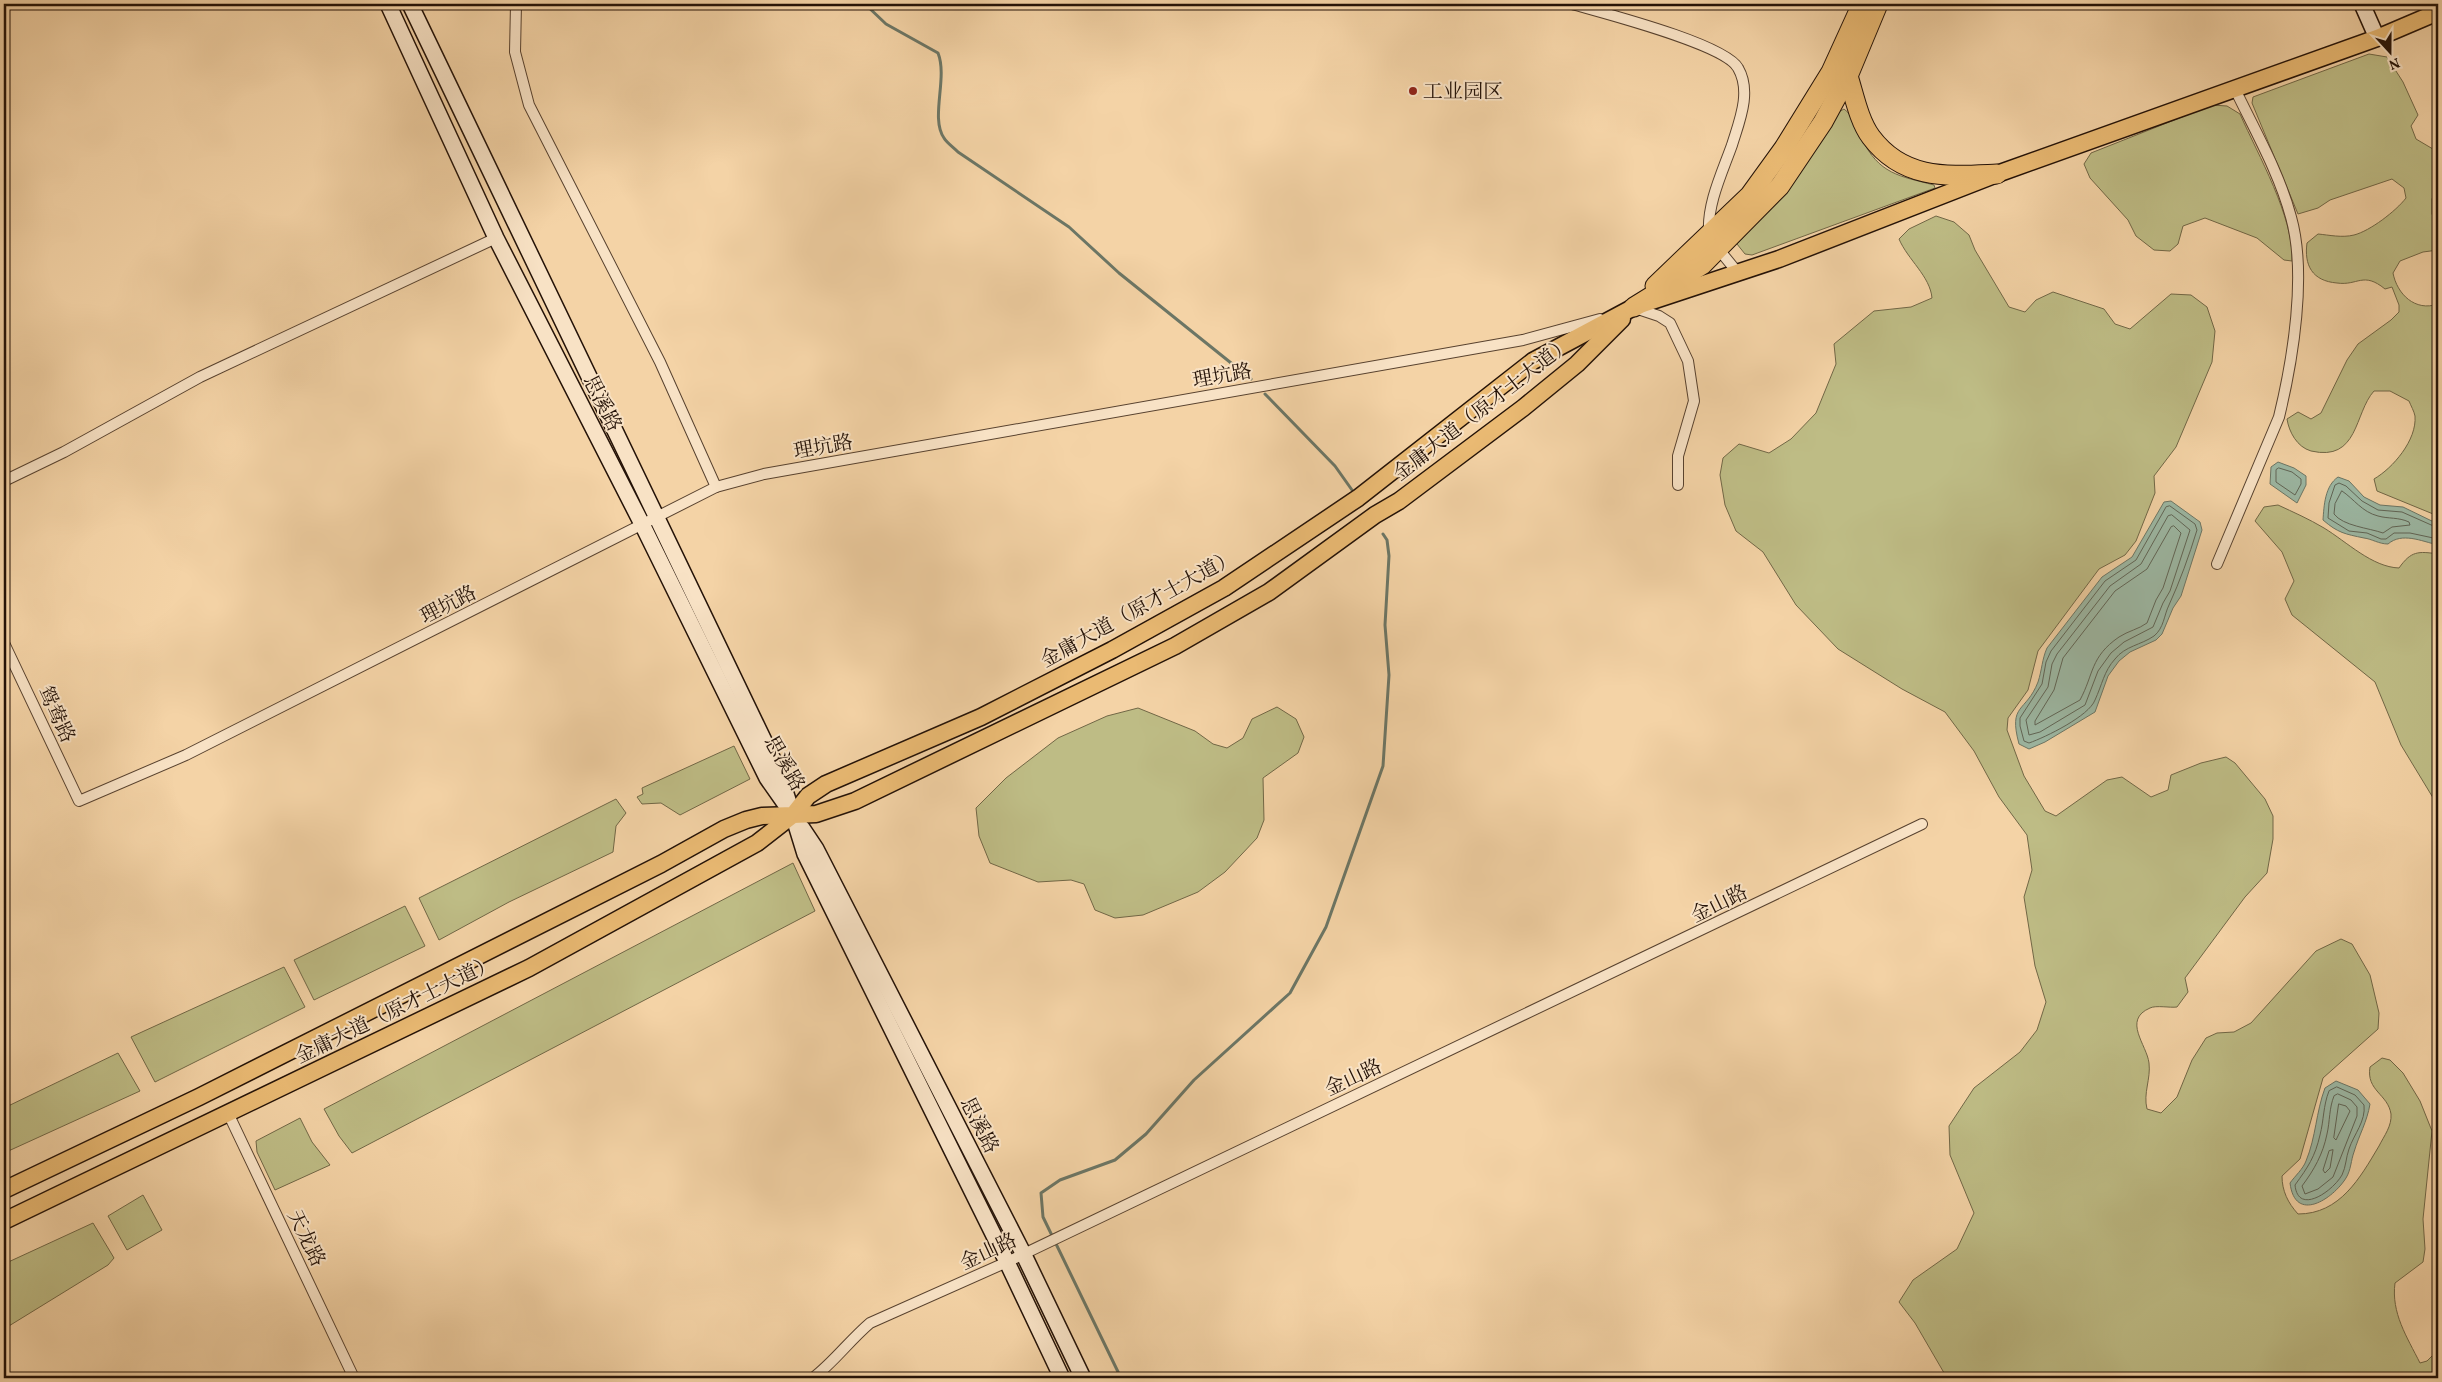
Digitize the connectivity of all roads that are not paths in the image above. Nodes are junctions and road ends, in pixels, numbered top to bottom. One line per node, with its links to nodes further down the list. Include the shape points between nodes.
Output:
1 (388, 4): 14 (street, 思溪路)
2 (410, 4): 23 (street, 思溪路)
3 (516, 4): 20 (street, via 516,52 529,104 660,362)
4 (1572, 4): 13 (street, via 1680,37 1730,58 1738,67 1744,97 1741,118 1709,215)
5 (1862, 4): 13 (highway, via 1831,72 1784,148 1750,195)
6 (1878, 4): 10 (highway)
7 (2362, 4): 9 (street)
8 (2438, 12): 9 (main road)
9 (2377, 38): 11 (main road)
10 (1848, 76): 12 (highway, via 1870,136 1906,168 1940,176); 15 (highway, via 1823,122 1780,186)
11 (2234, 87): 12 (main road); 25 (street, via 2267,155 2291,217 2298,256 2299,288 2279,417)
12 (1997, 174): 16 (main road)
13 (1709, 233): 15 (street); 17 (highway)
14 (496, 238): 18 (street, via 200,377 64,452); 24 (street, 思溪路)
15 (1718, 249): 16 (street); 17 (highway, via 1702,265)
16 (1738, 273): 17 (main road)
17 (1634, 307): 19 (street, via 1670,323 1688,361 1694,401 1678,456); 20 (street, 理坑路, via 1523,340 764,474); 21 (main road, 金庸大道（原才士大道）, via 1533,361); 22 (main road, 金庸大道（原才士大道）, via 1577,364 1523,408)
18 (4, 481)
19 (1678, 485)
20 (716, 487): 23 (street, 理坑路)
21 (1362, 495): 22 (main road); 28 (main road, 金庸大道（原才士大道）, via 1224,588 981,717 826,784 808,796)
22 (1375, 515): 28 (main road, 金庸大道（原才士大道）, via 1269,592 1175,646 854,801 816,814)
23 (658, 516): 24 (street, 理坑路); 28 (street, 思溪路, via 779,772)
24 (642, 526): 27 (street, 理坑路, via 186,755); 28 (street, 思溪路, via 767,778)
25 (2218, 564)
26 (4, 643): 27 (street, 鸳鸯路)
27 (79, 801)
28 (793, 814): 30 (main road, 金庸大道（原才士大道）, via 757,843 529,968); 31 (main road, 金庸大道（原才士大道）, via 762,816 724,829 653,869 199,1097); 33 (street, 思溪路, via 816,849); 34 (street, 思溪路, via 805,854)
29 (1922, 824): 33 (street, 金山路)
30 (228, 1114): 32 (main road, 金庸大道（原才士大道）); 35 (street, 天龙路)
31 (4, 1190)
32 (4, 1221)
33 (1023, 1254): 34 (street, 金山路); 38 (street, 思溪路)
34 (1007, 1262): 36 (street, 金山路, via 870,1323 853,1337 829,1366); 37 (street, 思溪路)
35 (354, 1378)
36 (812, 1378)
37 (1062, 1378)
38 (1083, 1378)

